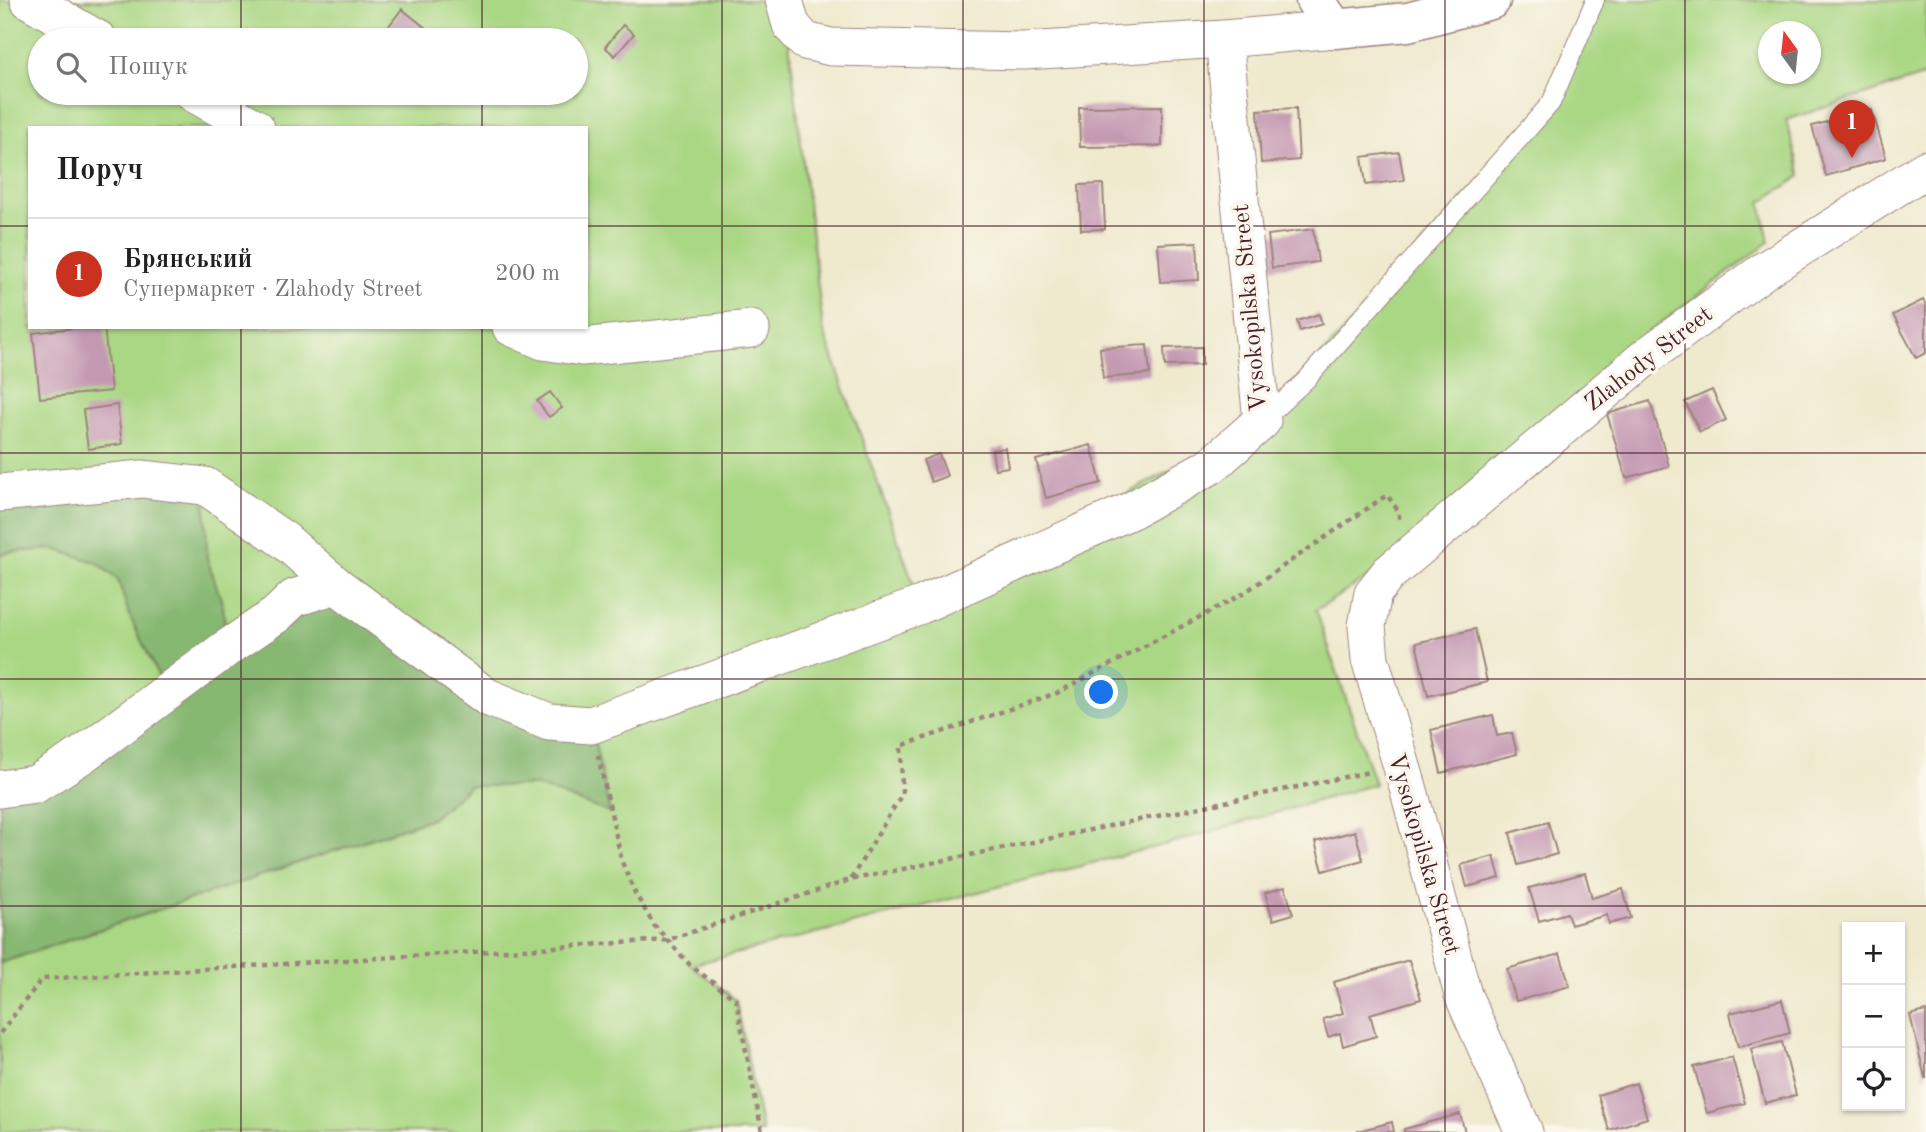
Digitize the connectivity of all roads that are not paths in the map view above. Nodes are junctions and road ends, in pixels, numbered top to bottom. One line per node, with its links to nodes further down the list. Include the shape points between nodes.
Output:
1 (29, 0): 6 (street)
2 (784, 0): 7 (street, via 791,24 805,41 831,47 1024,51)
3 (1492, 0): 5 (street, via 1408,22)
4 (1595, 0): 13 (lane, via 1551,103 1306,380)
5 (1325, 15): 7 (street)
6 (78, 28)
7 (1224, 39): 13 (street, Vysokopilska Street)
8 (215, 105): 9 (street)
9 (252, 126)
10 (1926, 169): 15 (street, Zlahody Street, via 1765,270 1647,356)
11 (516, 329): 12 (street, via 543,341 582,347)
12 (751, 329)
13 (1262, 421): 16 (street, Vysokopilska Street, via 1212,465 1132,510 921,605 592,725 549,722 487,697)
14 (0, 494): 16 (street, via 142,479 205,486 284,540)
15 (1394, 569): 18 (street, Vysokopilska Street, via 1373,593 1367,626 1370,659 1464,995)
16 (336, 585): 17 (street, via 294,598 36,784)
17 (0, 789)
18 (1524, 1132)

